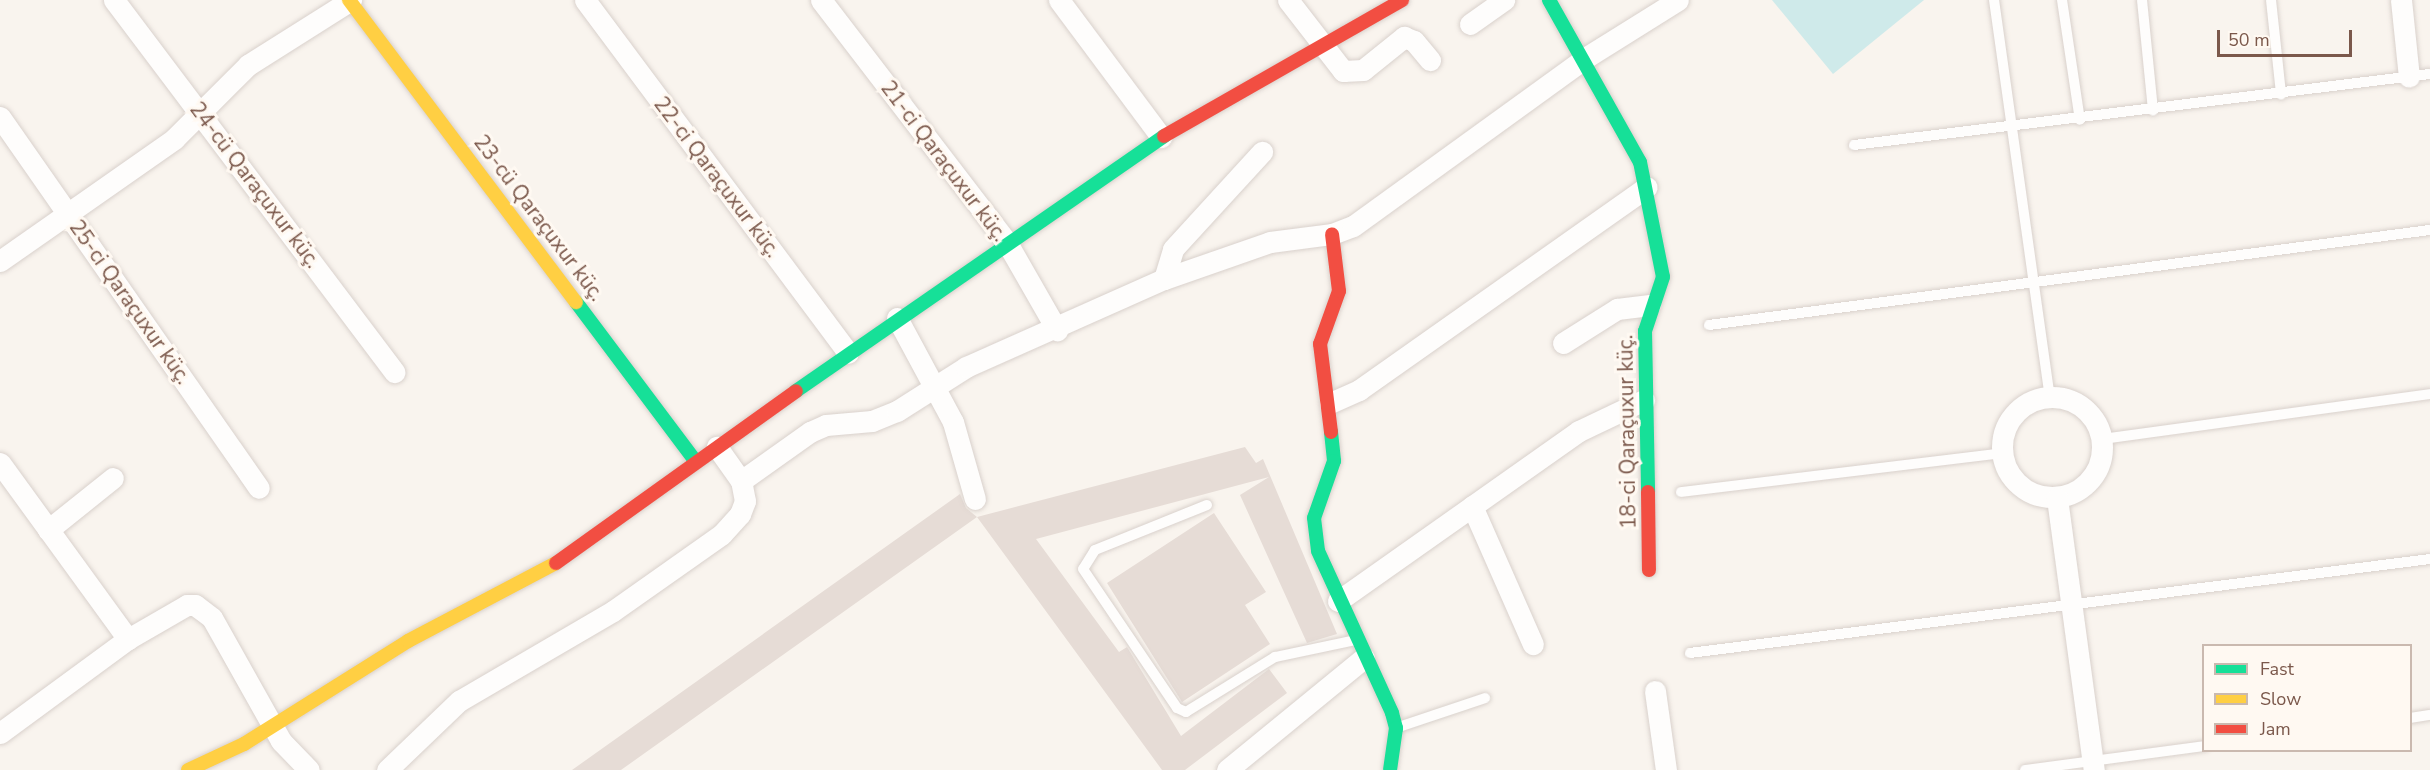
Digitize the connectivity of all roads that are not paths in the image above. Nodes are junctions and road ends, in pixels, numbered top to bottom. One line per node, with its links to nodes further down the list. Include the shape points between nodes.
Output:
1 (114, 0): 23 (street, 24-cü Qaraçuxur küç.)
2 (350, 0): 23 (street, via 248,65); 53 (street, 23-cü Qaraçuxur küç.)
3 (585, 0): 43 (street, 22-ci Qaraçuxur küç.)
4 (821, 0): 34 (street, 21-ci Qaraçuxur küç.)
5 (1059, 0): 27 (street)
6 (1288, 0): 17 (street)
7 (1402, 0): 17 (street)
8 (1504, 0): 16 (street)
9 (1550, 0): 19 (street, 18-ci Qaraçuxur küç.)
10 (1678, 0): 19 (street)
11 (1994, 0): 26 (lane)
12 (2062, 0): 25 (lane)
13 (2142, 0): 22 (lane)
14 (2271, 0): 21 (lane)
15 (2401, 0): 20 (street)
16 (1470, 24)
17 (1320, 43): 18 (street, via 1343,71 1363,69 1404,37); 27 (street)
18 (1430, 60)
19 (1582, 60): 30 (street, 18-ci Qaraçuxur küç., via 1622,124); 33 (street, via 1376,212)
20 (2420, 76): 21 (lane)
21 (2281, 94): 22 (lane)
22 (2153, 110): 25 (lane)
23 (203, 114): 31 (street); 44 (street, 24-cü Qaraçuxur küç.)
24 (0, 117): 31 (street, 25-ci Qaraçuxur küç.)
25 (2080, 120): 26 (lane)
26 (2010, 129): 28 (lane); 37 (lane)
27 (1161, 137): 34 (street)
28 (1854, 146)
29 (1262, 152): 36 (street, via 1173,249)
30 (1647, 187): 38 (street, 18-ci Qaraçuxur küç., via 1663,277); 49 (street, via 1359,390)
31 (67, 212): 35 (street); 57 (street, 25-ci Qaraçuxur küç.)
32 (2430, 230): 37 (lane)
33 (1332, 234): 36 (street, via 1270,242); 49 (street, via 1339,291 1320,344)
34 (1006, 242): 39 (street); 41 (street, 21-ci Qaraçuxur küç.)
35 (0, 261)
36 (1164, 279): 41 (street)
37 (2034, 283): 40 (lane); 47 (lane)
38 (1650, 305): 42 (street, via 1617,309); 48 (street, 18-ci Qaraçuxur küç., via 1645,331)
39 (897, 318): 43 (street); 45 (street)
40 (1709, 325)
41 (1057, 330): 45 (street, via 966,367)
42 (1563, 343)
43 (848, 353): 51 (street)
44 (394, 372)
45 (935, 386): 56 (street, via 872,421 826,425 810,432); 60 (street, via 954,422)
46 (2430, 393): 50 (lane)
47 (2050, 397): 50 (street, via 2065,398 2089,413); 52 (street, via 2027,404 2008,421)
48 (1644, 400): 62 (street, via 1599,418); 65 (street, 18-ci Qaraçuxur küç., via 1650,468)
49 (1330, 403): 66 (street, via 1332,474 1314,518 1318,550)
50 (2102, 439): 59 (street, via 2102,453 2092,478 2076,491)
51 (717, 447): 53 (street); 56 (street)
52 (2002, 453): 58 (lane); 59 (street, via 2006,468 2026,491)
53 (696, 462): 76 (street, via 558,562 408,641)
54 (0, 463): 63 (street)
55 (113, 478): 63 (street)
56 (741, 481): 83 (street, via 745,501 740,514 722,534 613,611 459,701)
57 (260, 488)
58 (1681, 492)
59 (2056, 498): 67 (street)
60 (975, 499)
61 (1207, 505): 70 (lane, via 1095,550 1083,569 1177,708 1186,712 1275,657)
62 (1472, 507): 66 (street); 69 (street)
63 (48, 530): 68 (street)
64 (2430, 559): 67 (lane)
65 (1649, 570)
66 (1338, 601): 70 (street)
67 (2073, 607): 71 (lane); 80 (street)
68 (128, 639): 76 (street, via 177,609 195,605 204,610); 78 (street)
69 (1533, 644)
70 (1360, 649): 77 (street); 84 (street)
71 (1690, 653)
72 (1655, 691): 86 (street)
73 (1485, 698): 77 (lane)
74 (2430, 715): 75 (lane)
75 (2412, 718)
76 (273, 726): 81 (street); 82 (street)
77 (1396, 728): 85 (street)
78 (0, 733)
79 (2202, 746): 80 (lane)
80 (2093, 766): 87 (lane)
81 (188, 770)
82 (309, 770)
83 (387, 770)
84 (1227, 770)
85 (1390, 770)
86 (1666, 770)
87 (2025, 770)

